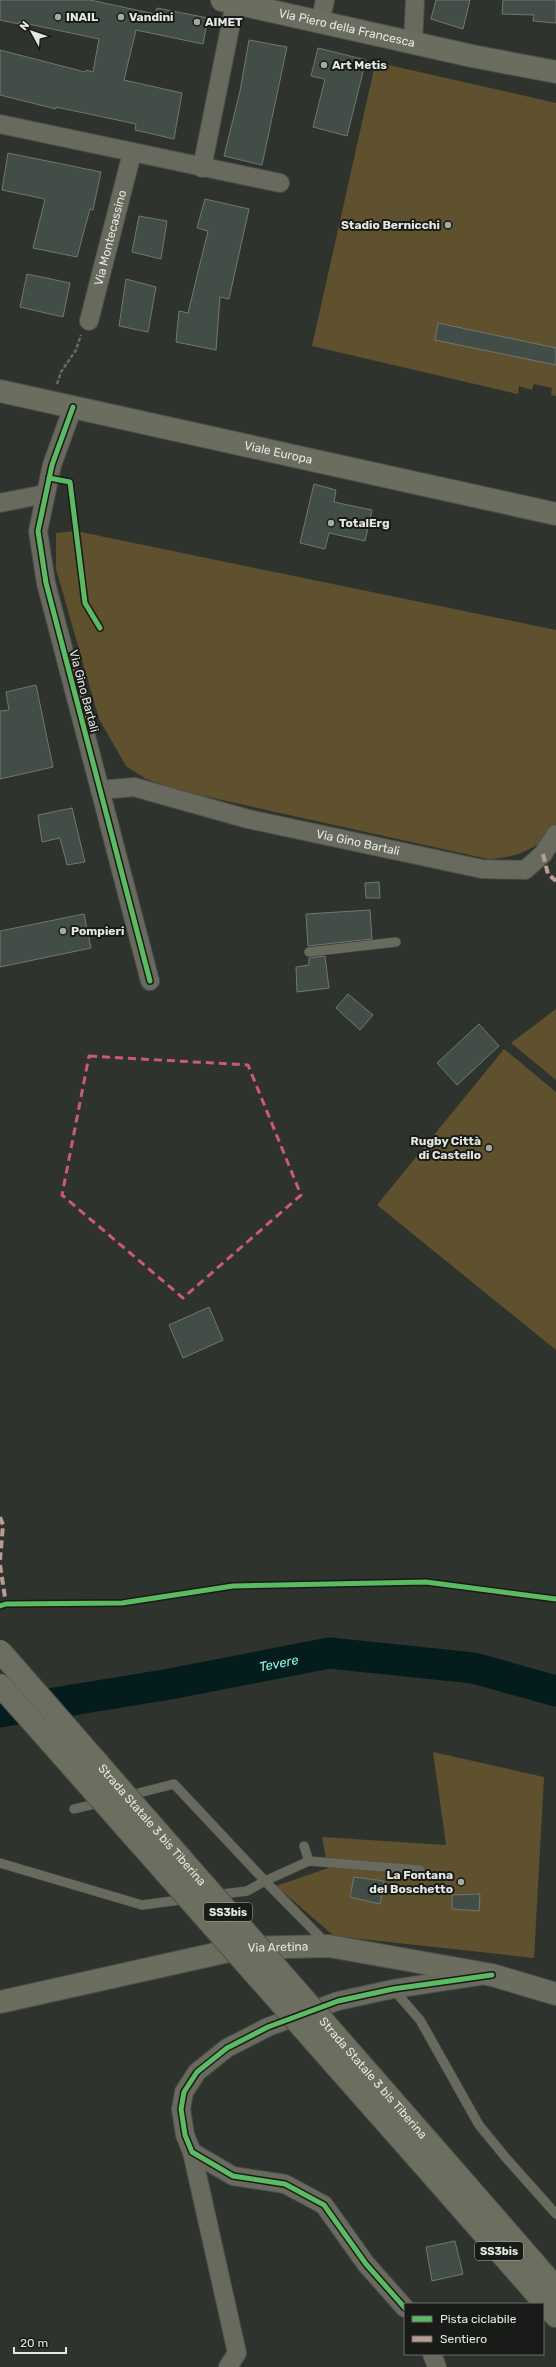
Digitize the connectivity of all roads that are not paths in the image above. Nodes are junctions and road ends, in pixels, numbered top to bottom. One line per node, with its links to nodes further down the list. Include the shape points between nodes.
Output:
1 (325, 0): 4 (street)
2 (414, 0): 5 (street)
3 (228, 2): 4 (main road, Via Piero della Francesca); 9 (street)
4 (320, 22): 5 (main road, Via Piero della Francesca)
5 (413, 42): 6 (main road, Via Piero della Francesca)
6 (552, 73)
7 (0, 124): 8 (street)
8 (132, 153): 9 (street); 11 (street, Via Montecassino)
9 (202, 168): 10 (street)
10 (280, 183)
11 (89, 321)
12 (0, 391): 13 (main road, Viale Europa)
13 (73, 407): 14 (street, Via Gino Bartali, via 52,464); 16 (main road, Viale Europa)
14 (45, 494): 15 (street); 17 (street, Via Gino Bartali, via 38,531 46,583)
15 (0, 503)
16 (556, 514)
17 (100, 790): 18 (street, Via Gino Bartali, via 134,787 248,819 482,869 525,870 543,854); 21 (street, Via Gino Bartali)
18 (556, 834)
19 (396, 942): 20 (lane)
20 (309, 952)
21 (150, 981)
22 (0, 1651): 36 (highway, Strada Statale 3 bis Tiberina / SS3bis, bridge)
23 (0, 1685): 36 (highway, Strada Statale 3 bis Tiberina / SS3bis, bridge)
24 (74, 1809): 29 (lane, via 174,1784)
25 (304, 1846): 26 (lane)
26 (309, 1861): 28 (lane); 29 (lane)
27 (0, 1863): 29 (lane, via 142,1905 247,1891)
28 (420, 1870)
29 (265, 1881): 30 (lane)
30 (329, 1946): 31 (main road, Via Aretina); 34 (main road, Via Aretina, via 242,1948)
31 (492, 1975): 32 (street); 33 (main road, Via Aretina)
32 (393, 1989): 35 (street, via 338,2001 268,2027 227,2048 197,2072 184,2092 181,2110 185,2135); 37 (lane, via 420,2020 478,2125)
33 (556, 1994)
34 (0, 2002)
35 (192, 2152): 39 (street, via 233,2176 285,2184 324,2205 366,2264); 42 (street, via 237,2353)
36 (449, 2180): 38 (highway, Strada Statale 3 bis Tiberina / SS3bis); 40 (highway, Strada Statale 3 bis Tiberina / SS3bis)
37 (556, 2214)
38 (556, 2288)
39 (404, 2307)
40 (556, 2316)
41 (432, 2355): 43 (street)
42 (228, 2367)
43 (436, 2367)

